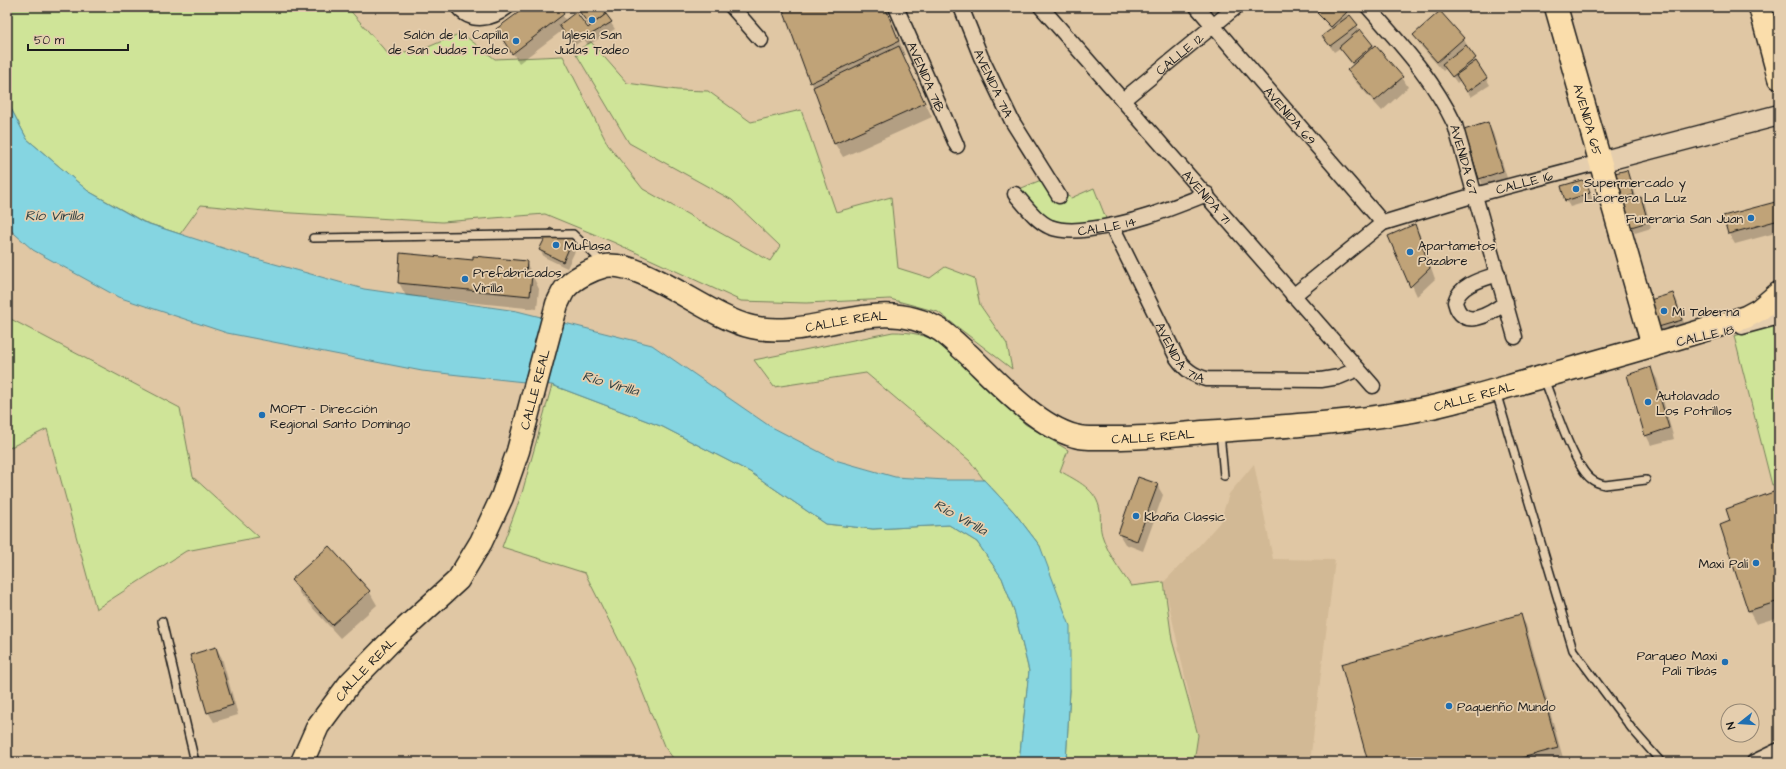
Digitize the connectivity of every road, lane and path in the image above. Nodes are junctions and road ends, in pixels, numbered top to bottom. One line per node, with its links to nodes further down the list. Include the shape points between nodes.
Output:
1 (458, 7): 2 (street, via 469,16 477,18 493,16)
2 (507, 7)
3 (732, 7): 13 (street)
4 (896, 7): 17 (street, AVENIDA 71B)
5 (961, 7): 22 (street, AVENIDA 71A, via 981,57 1012,121)
6 (1041, 7): 15 (street, AVENIDA 71)
7 (1197, 7): 12 (street, AVENIDA 69)
8 (1236, 7): 12 (street, CALLE 12)
9 (1368, 7): 21 (street, AVENIDA 67, via 1421,68 1443,100 1455,125)
10 (1556, 7): 18 (main road, AVENIDA 65)
11 (1760, 7): 14 (main road)
12 (1214, 26): 15 (street, CALLE 12); 23 (street, AVENIDA 69)
13 (761, 40)
14 (1779, 78)
15 (1123, 100): 20 (street, AVENIDA 71)
16 (1779, 115): 18 (street, CALLE 16)
17 (957, 146)
18 (1600, 162): 21 (street, CALLE 16); 33 (main road, AVENIDA 65)
19 (1015, 194): 24 (street, CALLE 14, via 1042,222 1051,227 1075,231)
20 (1207, 194): 24 (street, CALLE 14, via 1144,218); 29 (street, AVENIDA 71)
21 (1475, 195): 23 (street, CALLE 16); 27 (street, AVENIDA 67)
22 (1059, 196)
23 (1383, 224): 29 (street, CALLE 16)
24 (1112, 226): 34 (street, AVENIDA 71A, via 1177,358 1184,368 1194,375 1206,379 1321,380 1339,377)
25 (313, 238): 26 (lane, via 574,234)
26 (606, 266): 38 (main road, CALLE REAL, via 622,267 652,277 714,313 751,327 779,330 886,314 915,320 940,330 1049,425 1077,437 1123,439); 44 (main road, CALLE REAL, via 590,272 567,287 557,304 518,451 502,497 481,542 458,580 350,682 318,726)
27 (1498, 274): 30 (street, AVENIDA 67); 30 (street, via 1461,291 1455,302 1461,314 1468,318 1476,318 1490,313)
28 (1779, 293): 33 (main road, CALLE REAL, via 1746,317)
29 (1293, 296): 34 (street, AVENIDA 71)
30 (1506, 302): 32 (street, AVENIDA 67)
31 (1779, 317): 33 (street, CALLE 18)
32 (1515, 337)
33 (1653, 346): 35 (main road, CALLE REAL)
34 (1358, 369): 36 (street, AVENIDA 71)
35 (1544, 377): 37 (main road, CALLE REAL); 40 (lane, via 1573,452 1591,480 1605,485)
36 (1373, 386)
37 (1495, 390): 38 (main road, CALLE REAL, via 1402,413); 45 (lane, via 1573,650 1632,729)
38 (1220, 431): 39 (lane)
39 (1224, 476)
40 (1646, 480)
41 (162, 621): 43 (lane)
42 (1779, 750): 46 (street)
43 (195, 762)
44 (302, 762)
45 (1661, 762)
46 (1754, 762)

